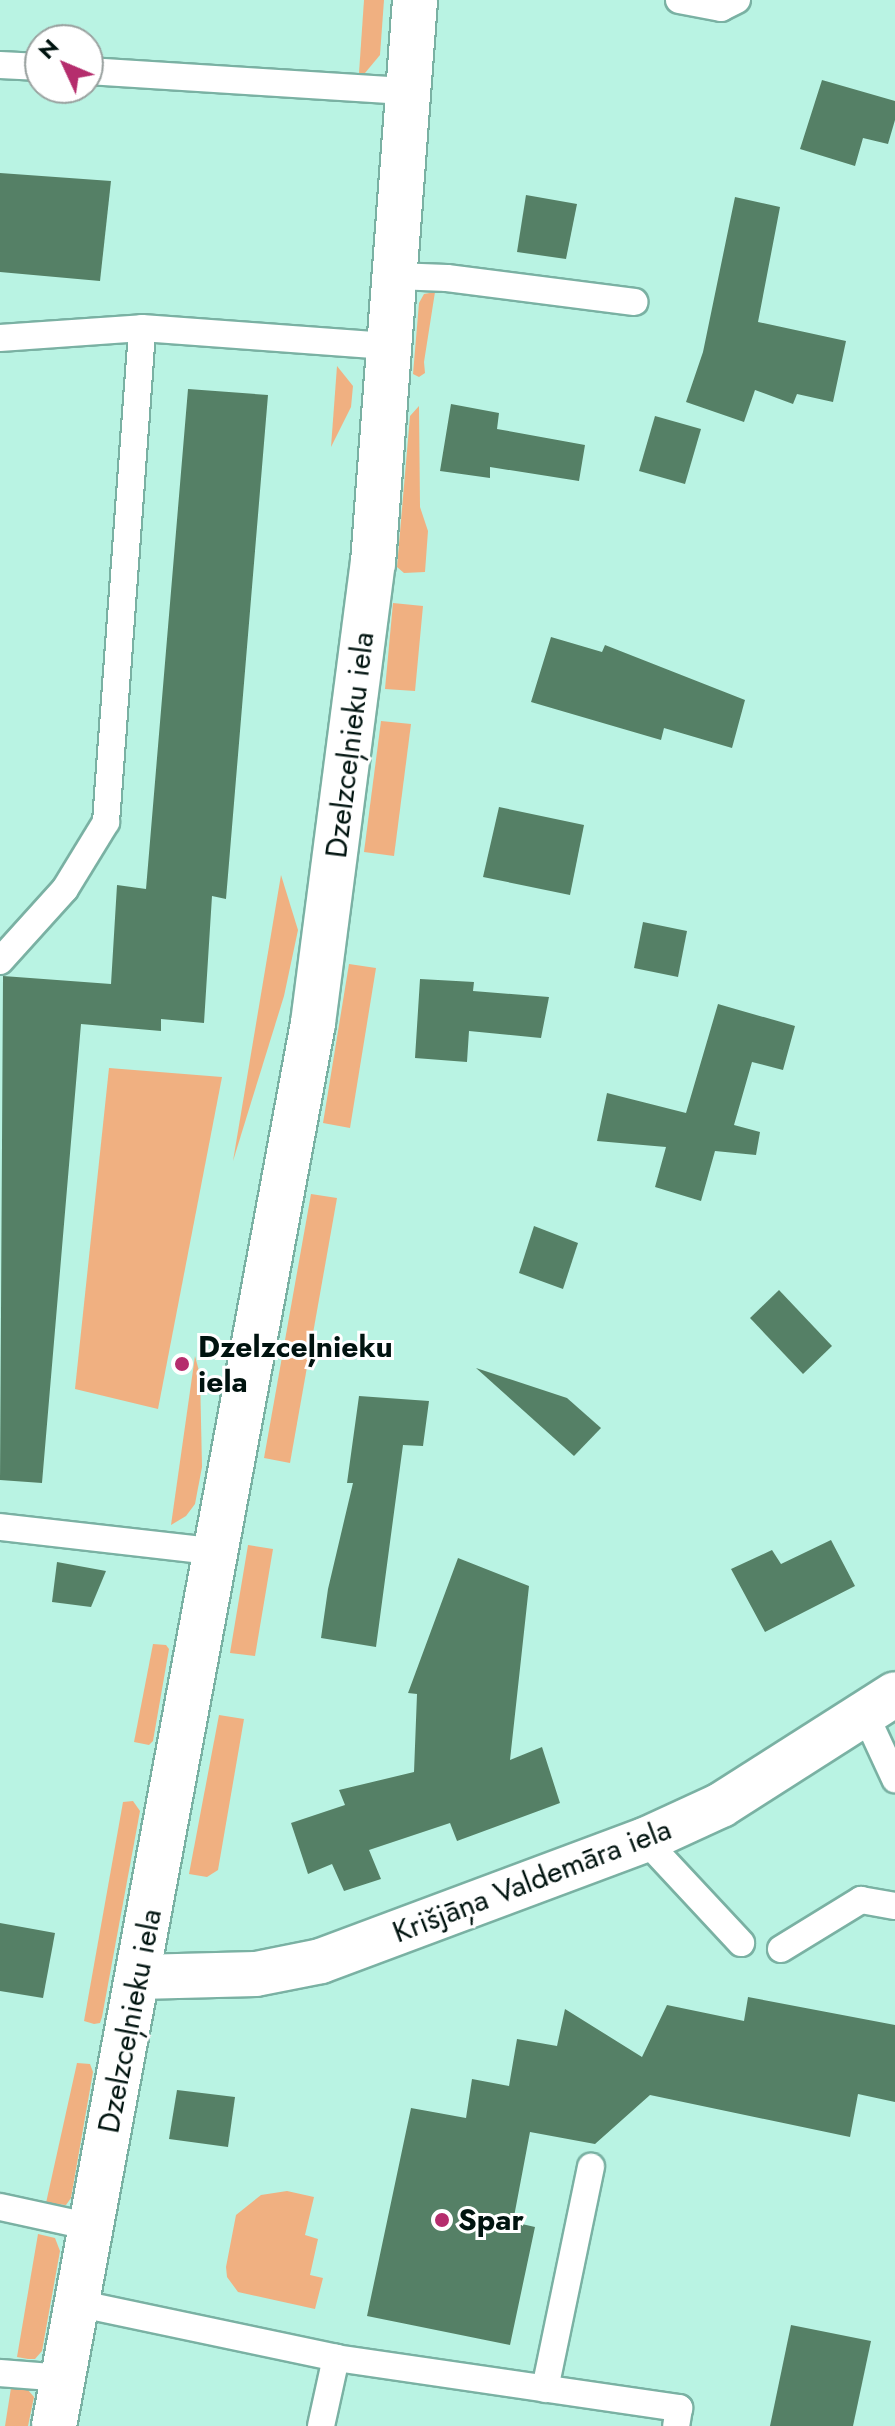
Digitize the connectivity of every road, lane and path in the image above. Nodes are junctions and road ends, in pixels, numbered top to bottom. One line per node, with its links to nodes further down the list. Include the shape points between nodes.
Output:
1 (415, 0): 7 (street, Dzelzceļnieku iela)
2 (679, 0): 3 (lane, via 721,8)
3 (737, 0)
4 (0, 65): 5 (lane)
5 (24, 66)
6 (104, 72): 7 (lane)
7 (408, 91): 8 (street, Dzelzceļnieku iela)
8 (395, 276): 9 (lane); 12 (street, Dzelzceļnieku iela)
9 (634, 302)
10 (142, 328): 11 (lane); 12 (lane); 13 (lane, via 106,822 65,889)
11 (0, 338)
12 (390, 346): 15 (street, Dzelzceļnieku iela, via 373,563 313,1023)
13 (0, 961)
14 (0, 1527): 15 (lane)
15 (218, 1552): 22 (street, Dzelzceļnieku iela)
16 (880, 1704): 17 (lane); 18 (street, Krišjāņa Valdemāra iela, via 721,1805)
17 (895, 1779)
18 (645, 1840): 20 (lane); 22 (street, Krišjāņa Valdemāra iela, via 321,1961 256,1974)
19 (895, 1906): 21 (lane, via 861,1900)
20 (741, 1943)
21 (781, 1949)
22 (139, 1977): 25 (street, Dzelzceļnieku iela)
23 (591, 2167): 30 (lane)
24 (0, 2207): 25 (lane)
25 (92, 2227): 26 (street, Dzelzceļnieku iela)
26 (76, 2303): 27 (lane); 29 (street, Dzelzceļnieku iela)
27 (336, 2358): 30 (lane); 32 (lane)
28 (0, 2373): 29 (lane)
29 (64, 2378): 31 (street, Dzelzceļnieku iela)
30 (545, 2389): 33 (lane, via 679,2408)
31 (54, 2426)
32 (321, 2426)
33 (676, 2426)

